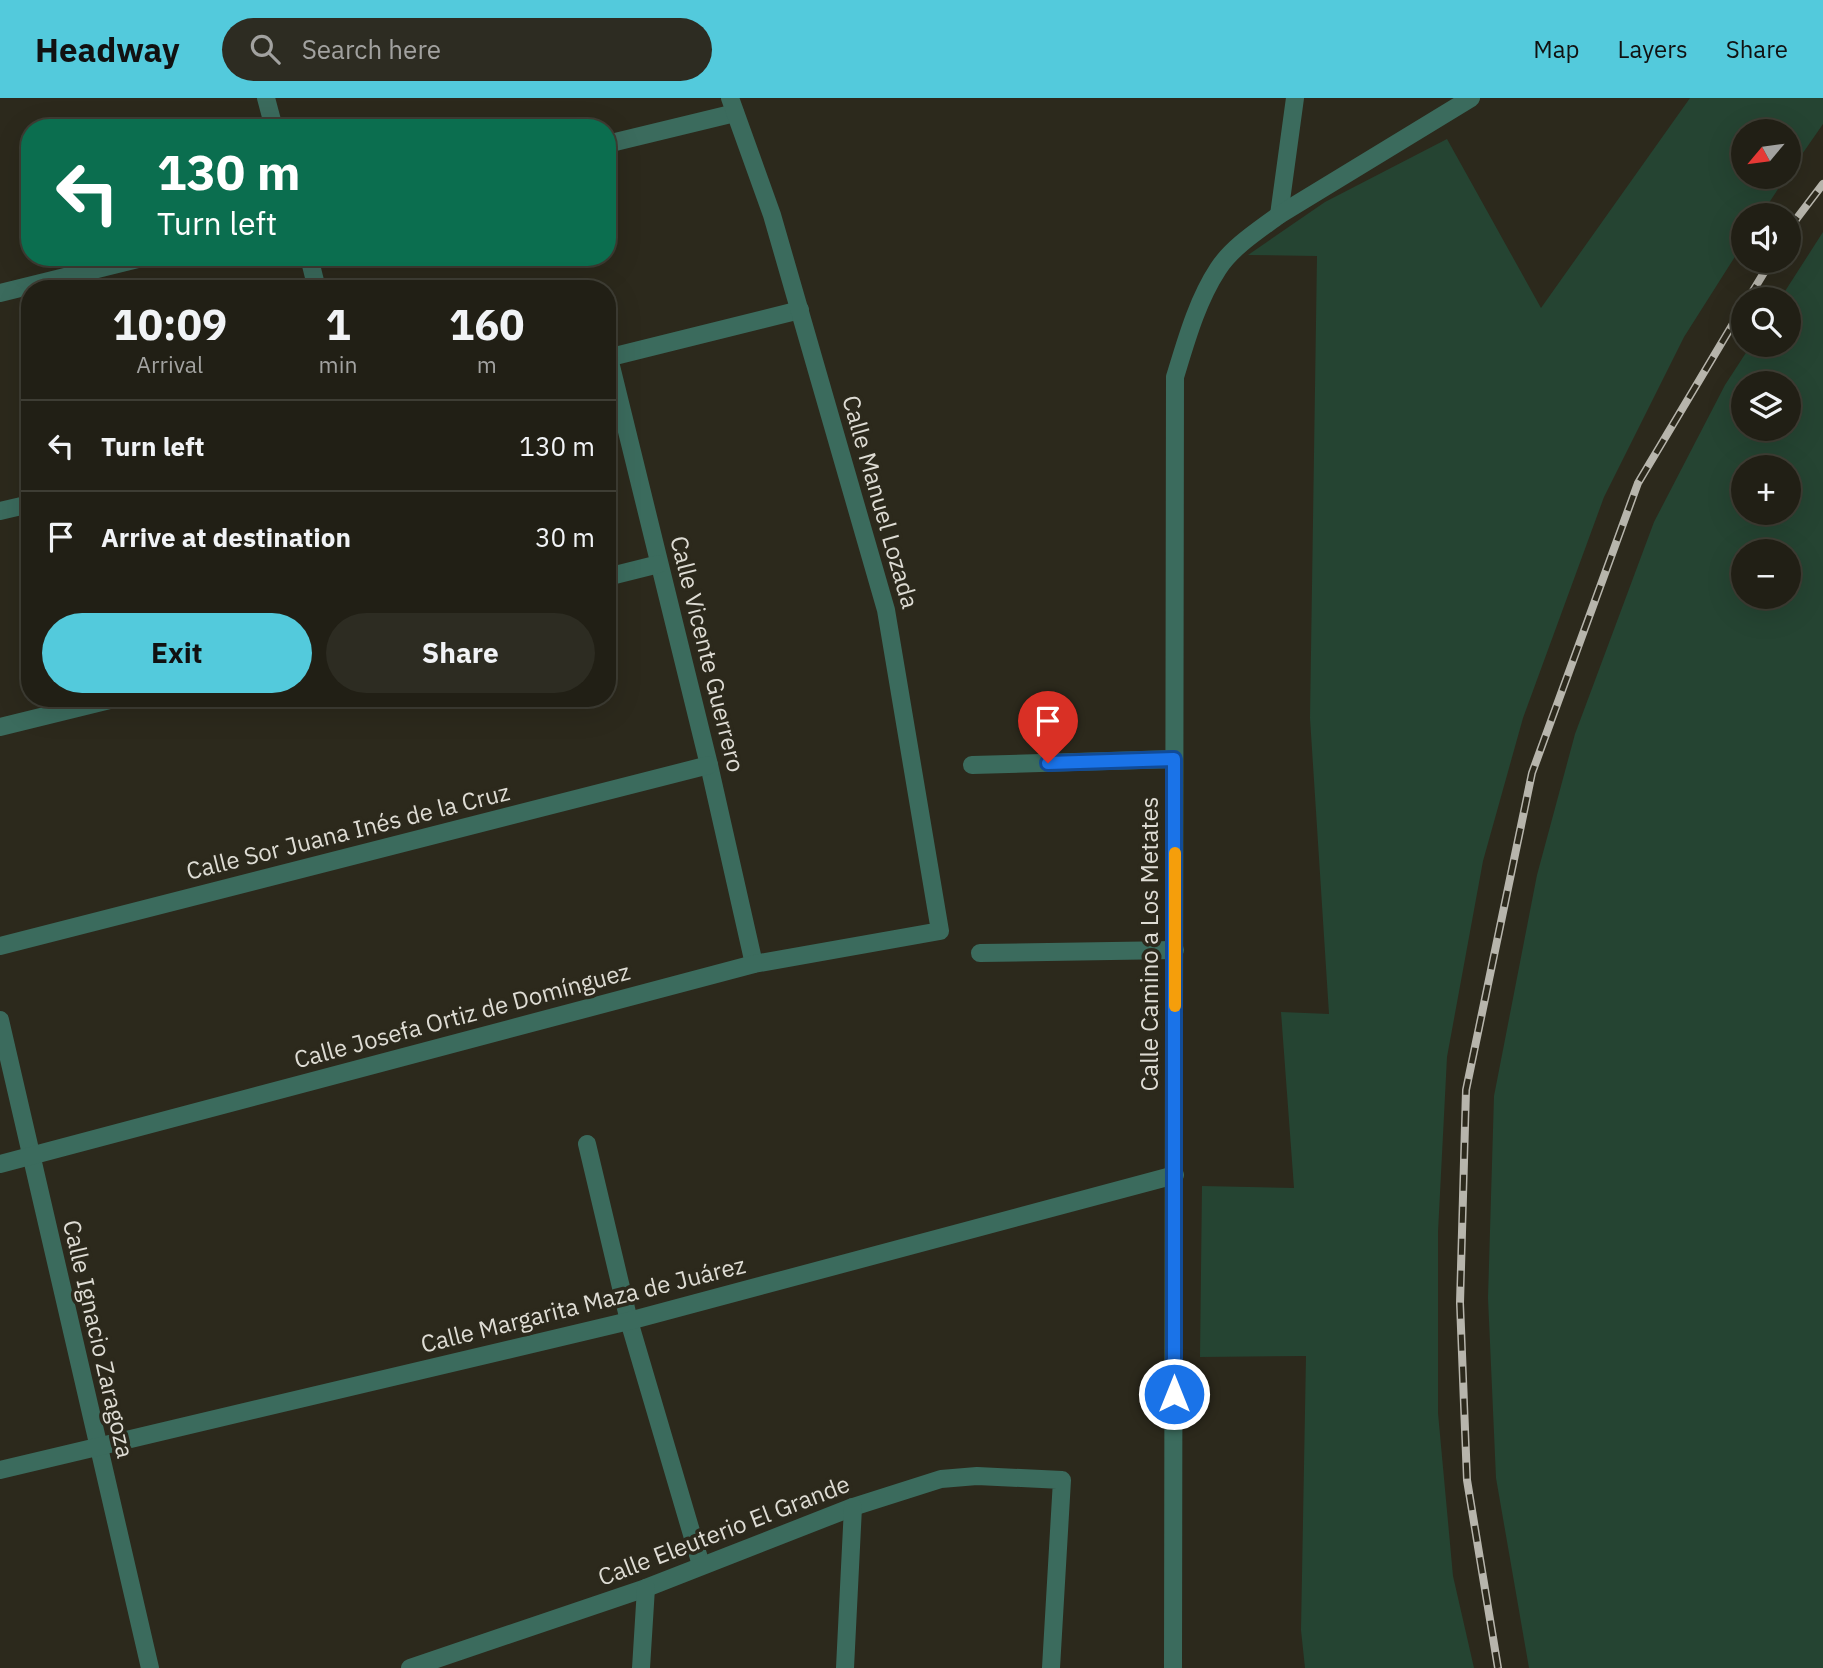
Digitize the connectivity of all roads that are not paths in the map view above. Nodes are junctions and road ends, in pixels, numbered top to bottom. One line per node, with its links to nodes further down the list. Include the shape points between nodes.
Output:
1 (266, 98): 5 (street)
2 (1295, 98): 7 (street)
3 (1471, 98): 7 (street, Calle Camino a Los Metates)
4 (732, 105): 6 (street); 12 (street, Calle Manuel Lozada)
5 (272, 119)
6 (616, 141)
7 (1279, 215): 21 (street, Calle Camino a Los Metates, via 1218,268 1191,325 1175,377)
8 (110, 266): 9 (street)
9 (53, 280)
10 (21, 288): 11 (street)
11 (0, 293)
12 (800, 310): 13 (street); 24 (street, Calle Manuel Lozada, via 886,610)
13 (616, 356)
14 (616, 390): 17 (street, Calle Vicente Guerrero)
15 (21, 506): 16 (street)
16 (0, 511)
17 (659, 564): 18 (street); 22 (street, Calle Vicente Guerrero)
18 (616, 575)
19 (81, 707): 20 (street)
20 (0, 727)
21 (1174, 759): 23 (street); 26 (street, Calle Camino a Los Metates)
22 (709, 765): 25 (street, Calle Sor Juana Inés de la Cruz); 28 (street, Calle Vicente Guerrero)
23 (972, 765)
24 (940, 931): 28 (street, Calle Josefa Ortiz de Domínguez)
25 (0, 946)
26 (1175, 950): 27 (street); 33 (street, Calle Camino a Los Metates)
27 (980, 953)
28 (754, 964): 31 (street, Calle Josefa Ortiz de Domínguez)
29 (0, 1020): 31 (street, Calle Ignacio Zaragoza)
30 (587, 1144): 34 (street)
31 (30, 1157): 32 (street, Calle Josefa Ortiz de Domínguez); 35 (street, Calle Ignacio Zaragoza)
32 (0, 1164)
33 (1175, 1175): 34 (street, Calle Margarita Maza de Juárez); 46 (street, Calle Camino a Los Metates)
34 (629, 1321): 35 (street, Calle Margarita Maza de Juárez); 38 (street)
35 (99, 1445): 36 (street, Calle Margarita Maza de Juárez); 41 (street, Calle Ignacio Zaragoza)
36 (0, 1470)
37 (853, 1507): 38 (street, Calle Eleuterio El Grande); 44 (street); 45 (street, Calle Eleuterio El Grande, via 941,1479 1062,1480)
38 (701, 1565): 39 (street, Calle Eleuterio El Grande)
39 (646, 1588): 40 (street, Calle Eleuterio El Grande); 43 (street)
40 (434, 1664): 42 (street, Calle Eleuterio El Grande)
41 (150, 1668)
42 (410, 1668)
43 (641, 1668)
44 (845, 1668)
45 (1051, 1668)
46 (1173, 1668)

